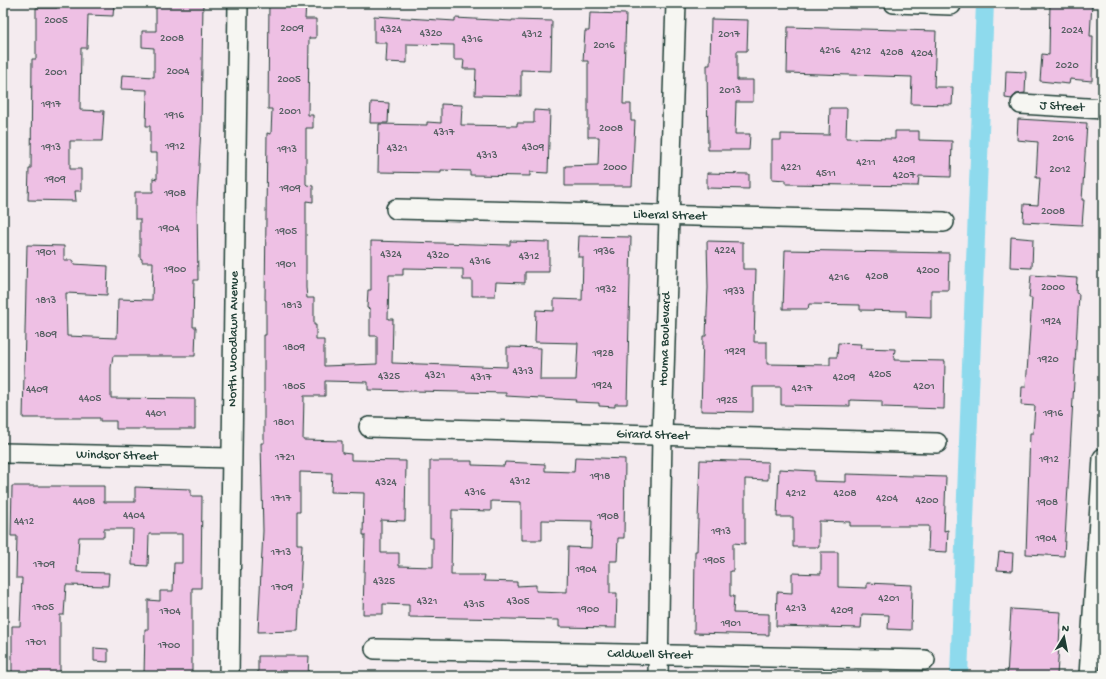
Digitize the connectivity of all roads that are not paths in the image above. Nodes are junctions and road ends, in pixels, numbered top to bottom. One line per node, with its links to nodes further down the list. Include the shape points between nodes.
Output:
1 (238, 3): 14 (street, North Woodlawn Avenue)
2 (676, 3): 8 (street, Houma Boulevard)
3 (894, 3): 4 (street)
4 (951, 5)
5 (1021, 104): 6 (street, J Street)
6 (1103, 109)
7 (396, 209): 8 (street, Liberal Street)
8 (668, 216): 9 (street, Liberal Street); 11 (street, Houma Boulevard)
9 (944, 222)
10 (369, 427): 11 (street, Girard Street)
11 (662, 435): 12 (street, Girard Street); 18 (street, Houma Boulevard)
12 (937, 443)
13 (3, 453): 14 (street, Windsor Street)
14 (231, 458): 20 (street, North Woodlawn Avenue)
15 (1103, 458): 16 (street)
16 (1098, 600): 22 (street)
17 (375, 649): 18 (street, Caldwell Street)
18 (658, 655): 19 (street, Caldwell Street); 21 (street, Houma Boulevard)
19 (925, 660)
20 (229, 676)
21 (658, 676)
22 (1089, 676)

